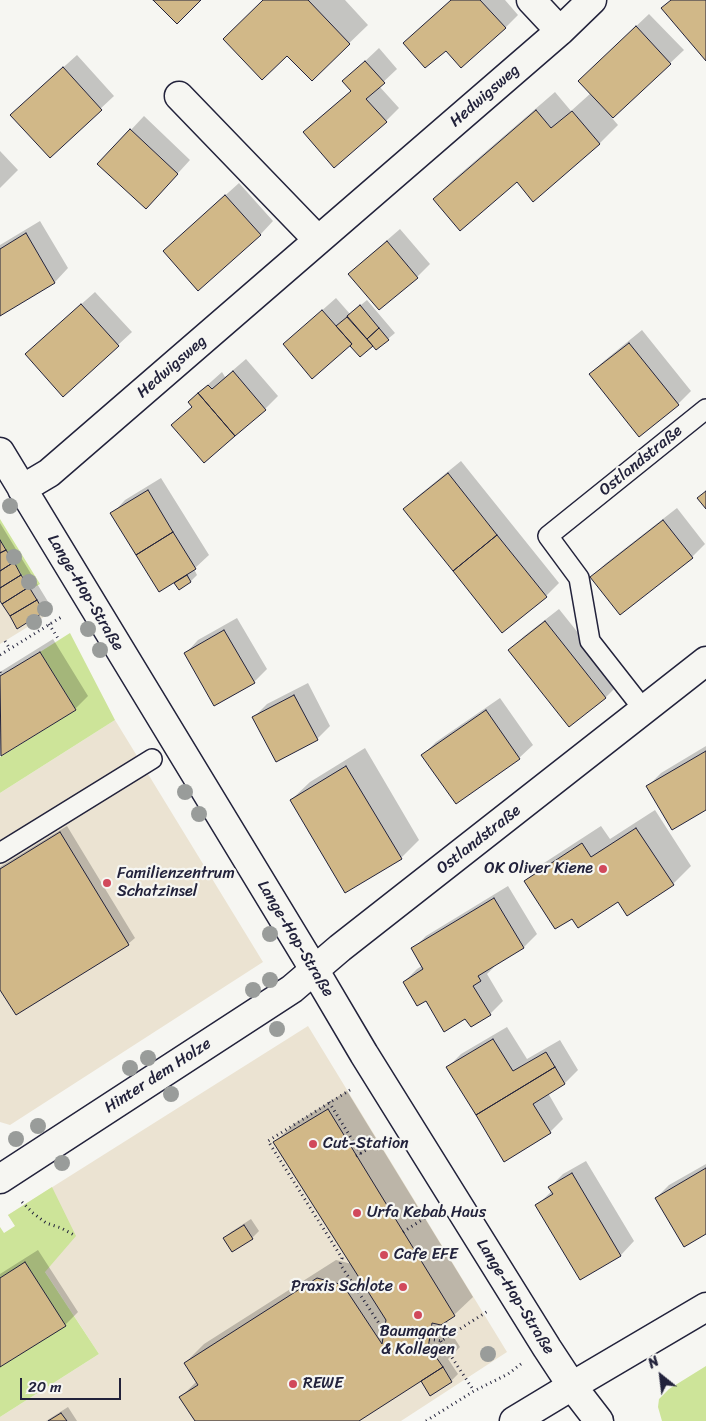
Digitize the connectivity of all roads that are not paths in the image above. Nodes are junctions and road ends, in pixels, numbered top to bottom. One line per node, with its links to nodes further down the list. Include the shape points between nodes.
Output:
1 (531, 0): 3 (street)
2 (592, 0): 3 (street, Hedwigsweg)
3 (560, 31): 5 (street, Hedwigsweg)
4 (179, 96): 5 (street)
5 (318, 240): 8 (street, Hedwigsweg, via 49,473)
6 (706, 409): 10 (lane, Ostlandstraße, via 548,536 579,578 590,641)
7 (0, 452): 8 (street, Lange-Hop-Straße)
8 (22, 489): 13 (street, Lange-Hop-Straße)
9 (706, 661): 10 (street, Ostlandstraße)
10 (644, 710): 13 (street, Ostlandstraße)
11 (152, 759): 12 (lane)
12 (0, 853)
13 (315, 971): 14 (street, Hinter dem Holze); 16 (street, Lange-Hop-Straße)
14 (0, 1179)
15 (706, 1306): 16 (street)
16 (572, 1386): 17 (street); 18 (street, Lange-Hop-Straße)
17 (514, 1421)
18 (599, 1421)

